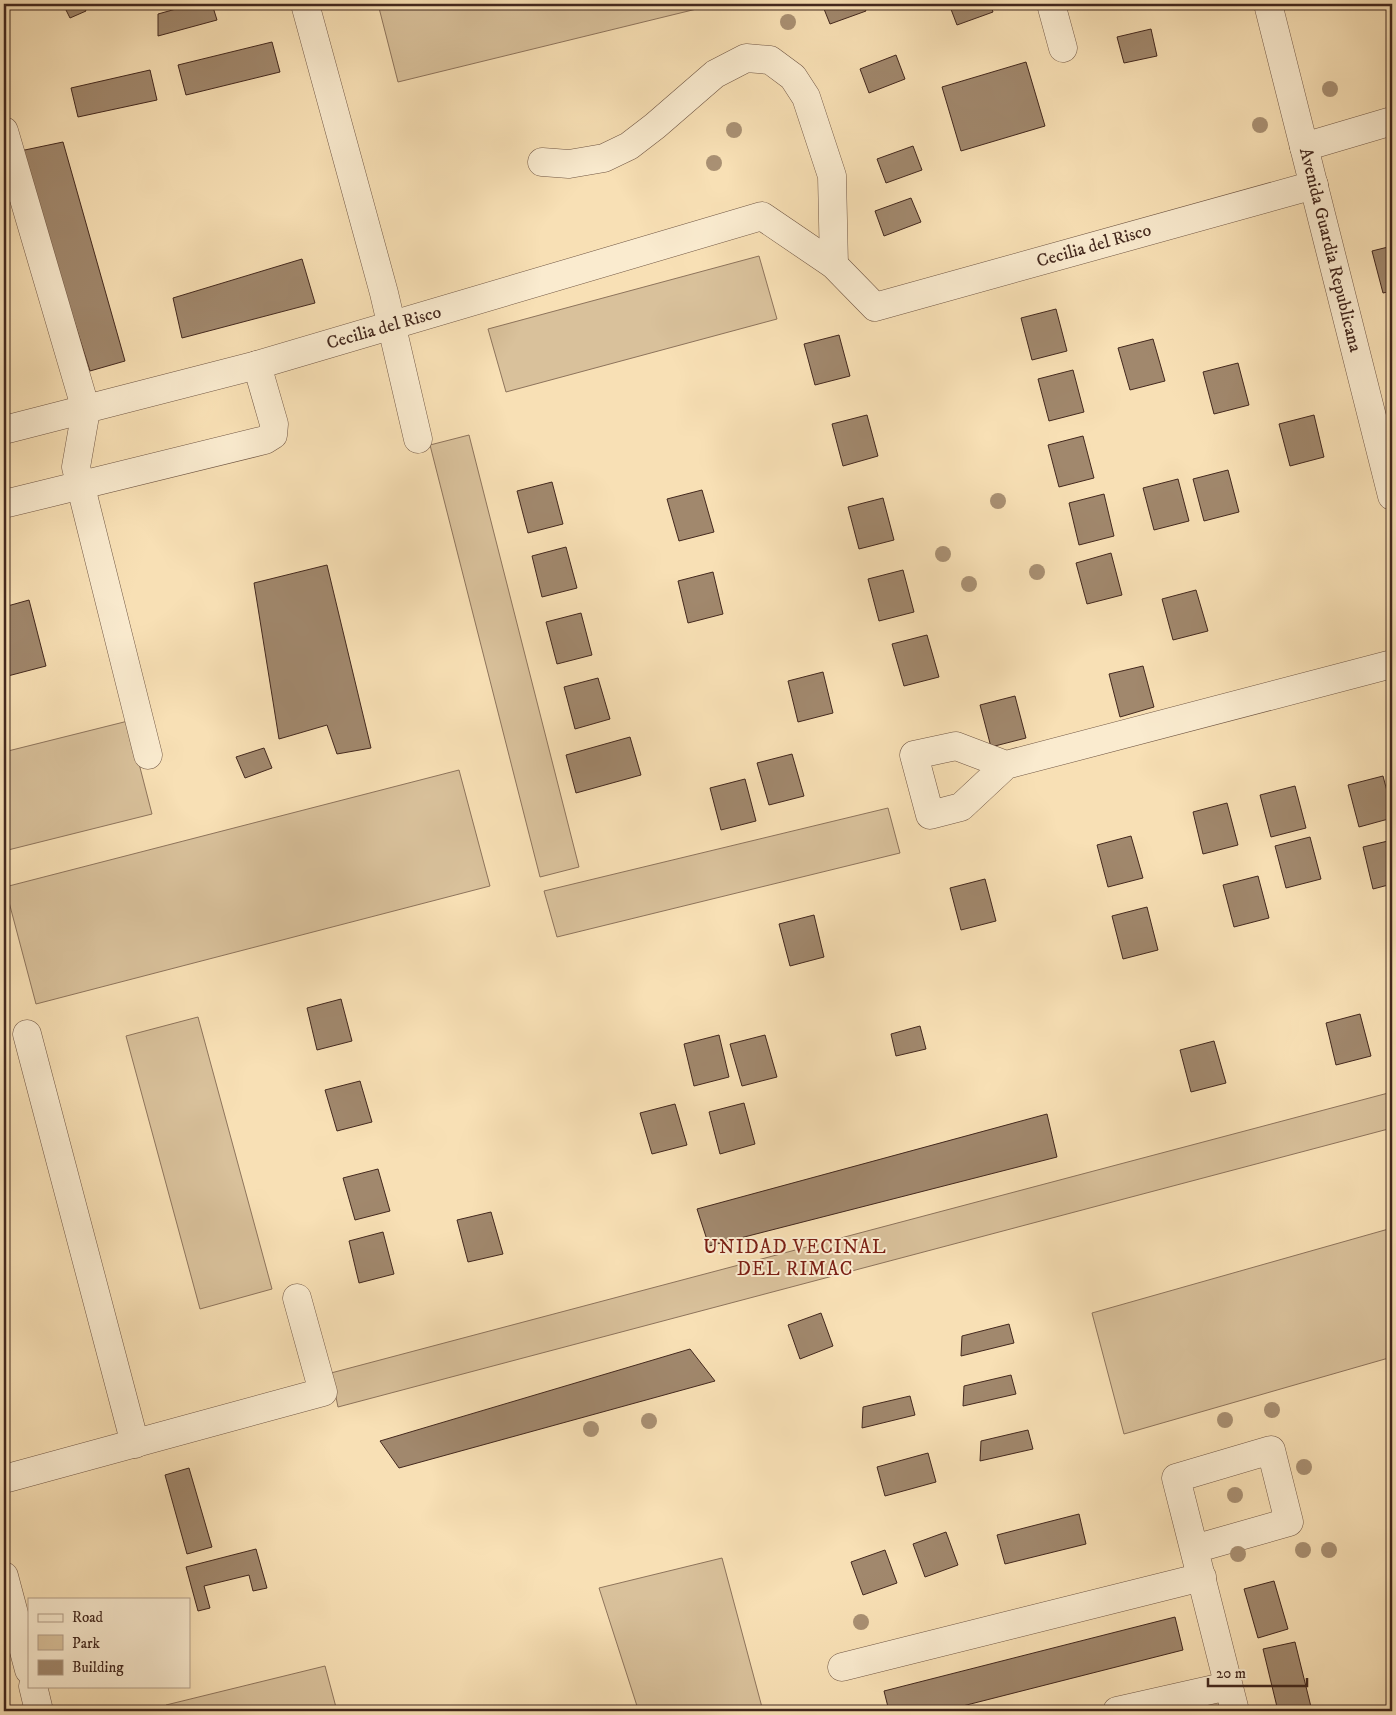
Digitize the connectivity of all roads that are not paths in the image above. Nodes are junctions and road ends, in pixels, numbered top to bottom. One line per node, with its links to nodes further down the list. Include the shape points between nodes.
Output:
1 (305, 4): 11 (street)
2 (1050, 4): 4 (street)
3 (1268, 4): 7 (street, Avenida Guardia Republicana)
4 (1062, 48)
5 (1392, 122): 7 (street)
6 (4, 131): 13 (street)
7 (1304, 147): 9 (street, Avenida Guardia Republicana)
8 (542, 162): 10 (street, via 569,164 604,158 629,146 715,74 746,58 770,60 793,77 806,97 832,176)
9 (1314, 184): 10 (street, Cecilia del Risco, via 875,307); 17 (street, Avenida Guardia Republicana)
10 (834, 265): 11 (street, Cecilia del Risco, via 762,216)
11 (392, 326): 12 (street, Cecilia del Risco); 15 (street)
12 (257, 365): 13 (street, Cecilia del Risco); 16 (street, via 274,424 272,435 265,440)
13 (86, 410): 14 (street, Cecilia del Risco); 16 (street, via 76,467)
14 (4, 430)
15 (418, 438)
16 (80, 485): 18 (street); 20 (street)
17 (1392, 496)
18 (4, 504)
19 (1392, 664): 21 (street)
20 (148, 755)
21 (1006, 766)
22 (27, 1034): 24 (street)
23 (297, 1298): 24 (street, via 323,1392)
24 (135, 1444): 25 (street)
25 (4, 1479)
26 (1194, 1549): 26 (street, via 1176,1478 1271,1450 1289,1522); 28 (street)
27 (4, 1576): 29 (street)
28 (1202, 1577): 30 (street); 32 (street)
29 (28, 1666)
30 (842, 1668)
31 (33, 1688): 33 (street)
32 (1232, 1699): 34 (street)
33 (39, 1711)
34 (1117, 1711)

